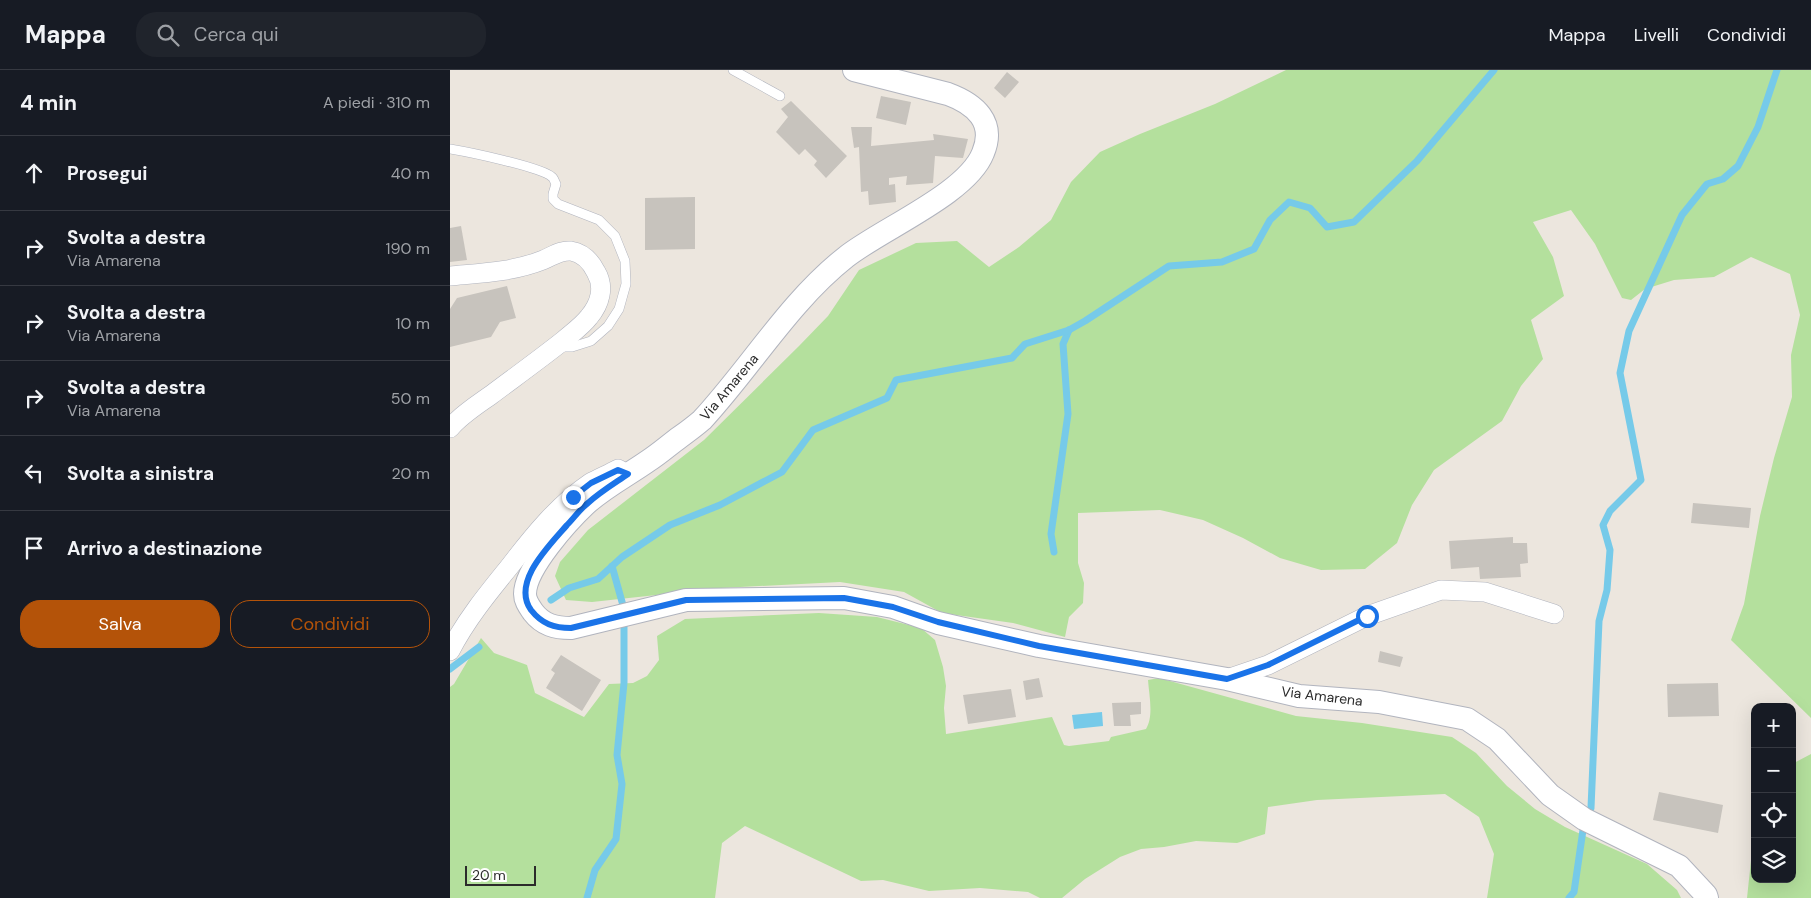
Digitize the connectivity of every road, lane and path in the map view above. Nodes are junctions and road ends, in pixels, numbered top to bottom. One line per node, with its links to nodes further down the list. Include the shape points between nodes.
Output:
1 (733, 70): 3 (lane)
2 (854, 70): 8 (street, Via Amarena, via 948,94 970,105 979,113 988,134 978,163 948,192 847,256 823,277 700,422)
3 (780, 96)
4 (450, 149): 6 (lane, via 553,177 556,184 552,194 558,204 599,220 615,236 625,261 626,284 619,309 608,326 591,341)
5 (450, 276): 6 (street, via 515,270 564,251 584,256 592,264 600,282 602,289 598,303 590,317)
6 (554, 348): 7 (street)
7 (450, 428)
8 (628, 474): 10 (street, via 618,470 591,483 547,522 491,588); 11 (street, Via Amarena, via 587,503 532,570 525,595 541,621 571,628 686,600 844,598 893,607 938,622 1039,646)
9 (1554, 614): 11 (street, via 1485,592 1441,590 1367,616 1268,665)
10 (450, 651)
11 (1227, 679): 12 (street, Via Amarena, via 1299,696 1379,702 1467,720 1497,739 1550,795 1584,820 1680,866)
12 (1707, 898)

